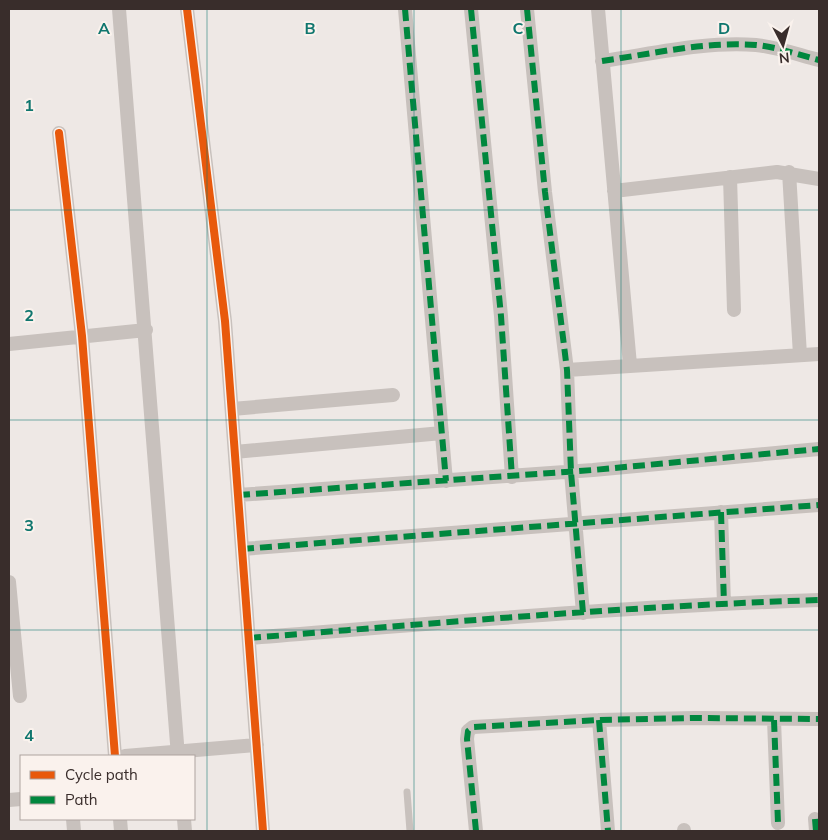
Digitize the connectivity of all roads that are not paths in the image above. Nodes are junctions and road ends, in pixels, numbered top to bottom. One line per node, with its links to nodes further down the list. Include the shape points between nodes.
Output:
1 (119, 9): 15 (street)
2 (187, 9): 23 (street, via 225,321)
3 (405, 9): 24 (street)
4 (471, 9): 28 (street, via 501,316)
5 (527, 9): 21 (street)
6 (598, 9): 8 (street)
7 (819, 60): 8 (street, via 757,45 713,45)
8 (602, 61): 13 (street)
9 (59, 133): 16 (street)
10 (789, 172): 11 (street); 12 (street); 19 (street)
11 (730, 177): 13 (street); 14 (street)
12 (819, 179)
13 (614, 191): 20 (street)
14 (734, 310)
15 (146, 330): 16 (street); 45 (street)
16 (82, 336): 17 (street); 46 (street)
17 (9, 344)
18 (819, 354): 19 (street)
19 (800, 355): 20 (street)
20 (630, 366): 21 (street)
21 (567, 370): 27 (street)
22 (393, 395): 23 (street)
23 (232, 409): 26 (street)
24 (442, 433): 26 (street); 29 (street)
25 (819, 449): 27 (street)
26 (235, 452): 30 (street)
27 (571, 472): 28 (street); 33 (street)
28 (512, 477): 29 (street)
29 (446, 481): 30 (street)
30 (238, 495): 34 (street)
31 (819, 505): 32 (street)
32 (721, 512): 33 (street); 37 (street)
33 (576, 523): 34 (street); 38 (street)
34 (242, 549): 39 (street)
35 (9, 582): 40 (street)
36 (819, 600): 37 (street)
37 (724, 604): 38 (street)
38 (583, 613): 39 (street)
39 (249, 638): 44 (street)
40 (20, 696)
41 (819, 719): 43 (street)
42 (599, 720): 43 (street); 52 (street, via 473,727 468,731); 53 (street)
43 (774, 720): 49 (street)
44 (257, 745): 45 (street); 50 (street)
45 (178, 754): 47 (street)
46 (115, 755)
47 (151, 755)
48 (407, 792): 51 (lane)
49 (778, 823)
50 (263, 831)
51 (410, 831)
52 (476, 831)
53 (608, 831)

